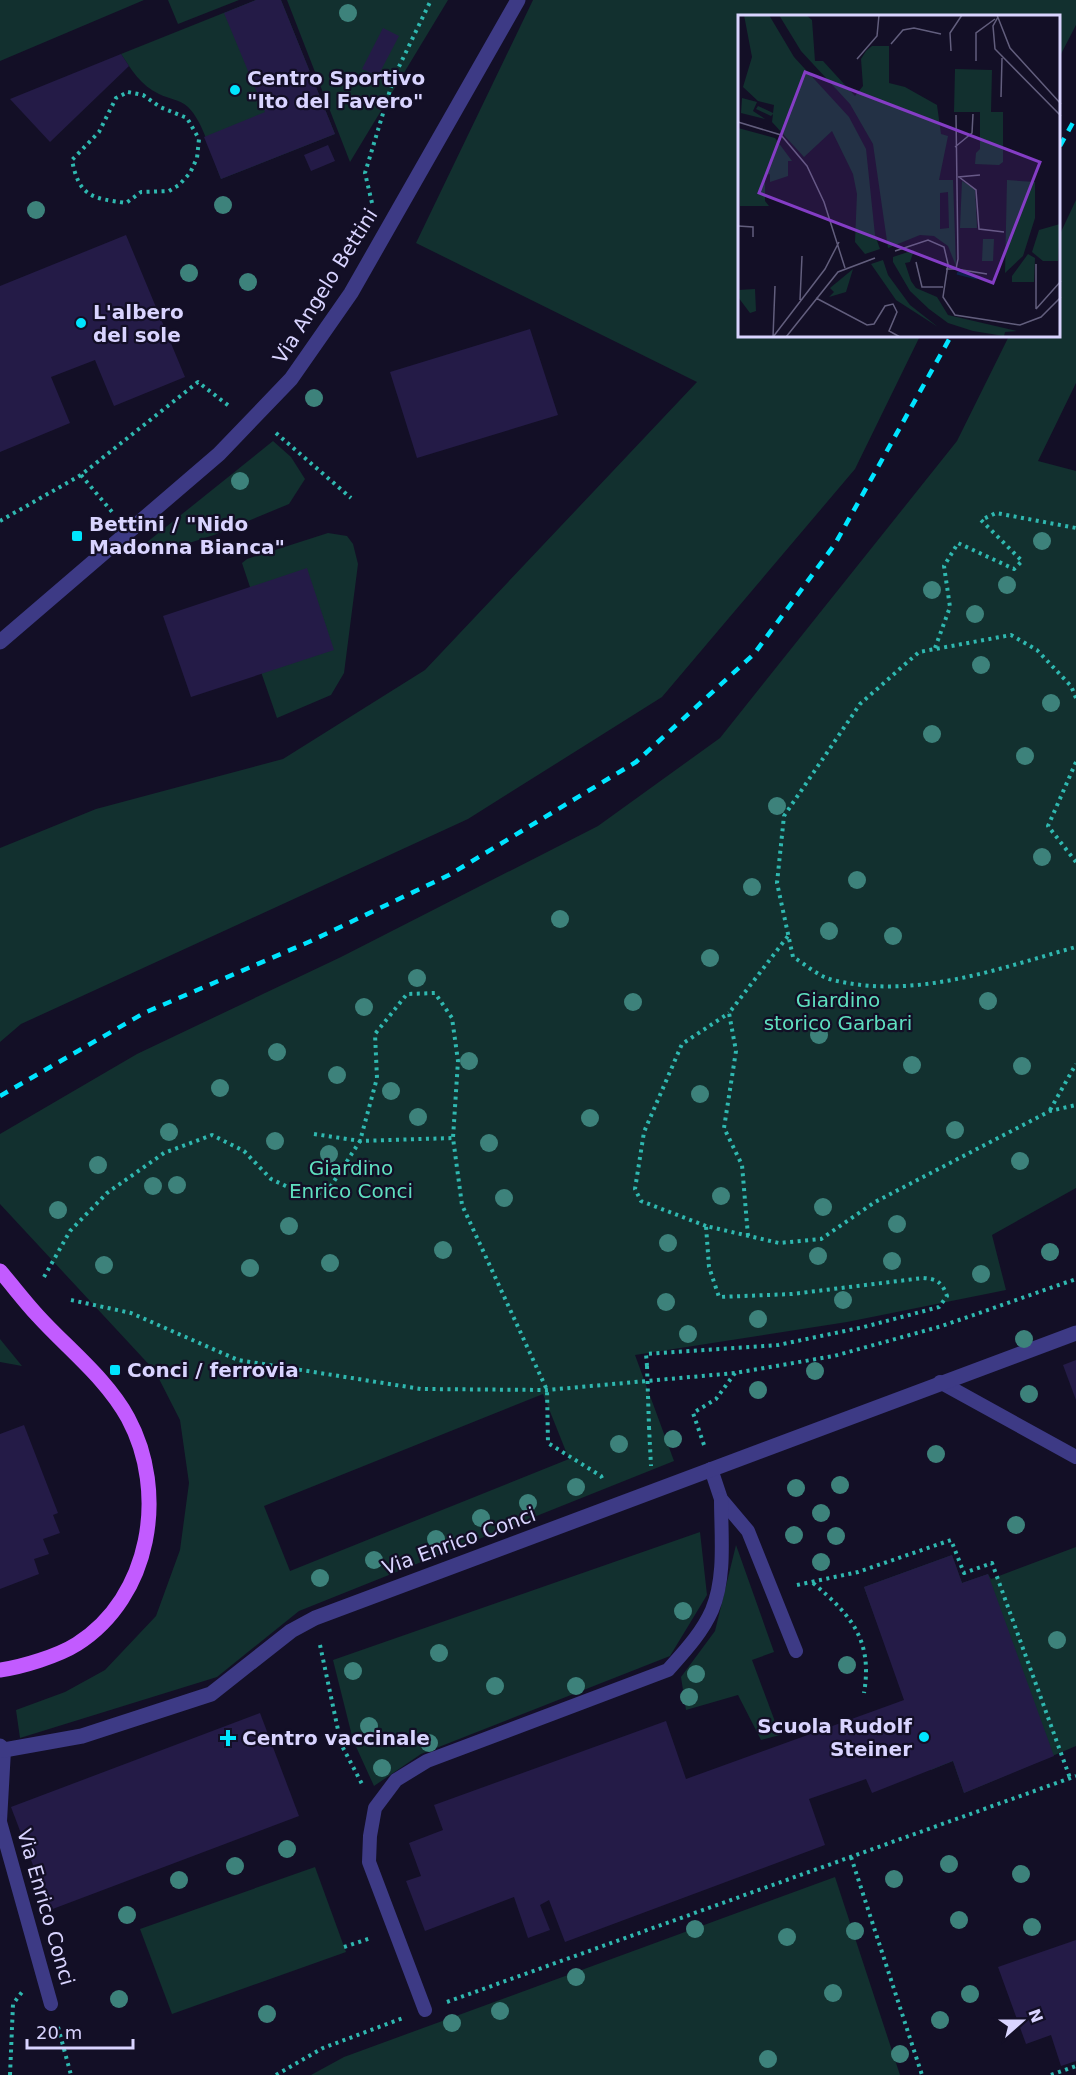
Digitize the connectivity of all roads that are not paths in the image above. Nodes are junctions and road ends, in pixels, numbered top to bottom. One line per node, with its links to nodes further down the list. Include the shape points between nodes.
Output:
1 (518, 0): 2 (street, Via Angelo Bettini, via 351,293 291,379 219,454)
2 (0, 642)
3 (0, 1271): 10 (main road, via 127,1415 142,1445 149,1491 142,1555 129,1589 107,1618 77,1645 16,1668)
4 (1076, 1333): 5 (street, Via Enrico Conci)
5 (940, 1382): 6 (lane); 7 (street, Via Enrico Conci)
6 (1076, 1457)
7 (711, 1469): 8 (lane); 11 (street, Via Enrico Conci, via 315,1618 291,1631 211,1694 82,1736)
8 (721, 1499): 9 (lane, via 748,1531); 14 (lane, via 721,1564 712,1609 668,1671 427,1761 396,1780 375,1808 369,1862)
9 (796, 1651)
10 (0, 1670)
11 (2, 1748): 12 (lane, Via Enrico Conci)
12 (0, 1822): 13 (lane, Via Enrico Conci)
13 (51, 2004)
14 (425, 2010)

